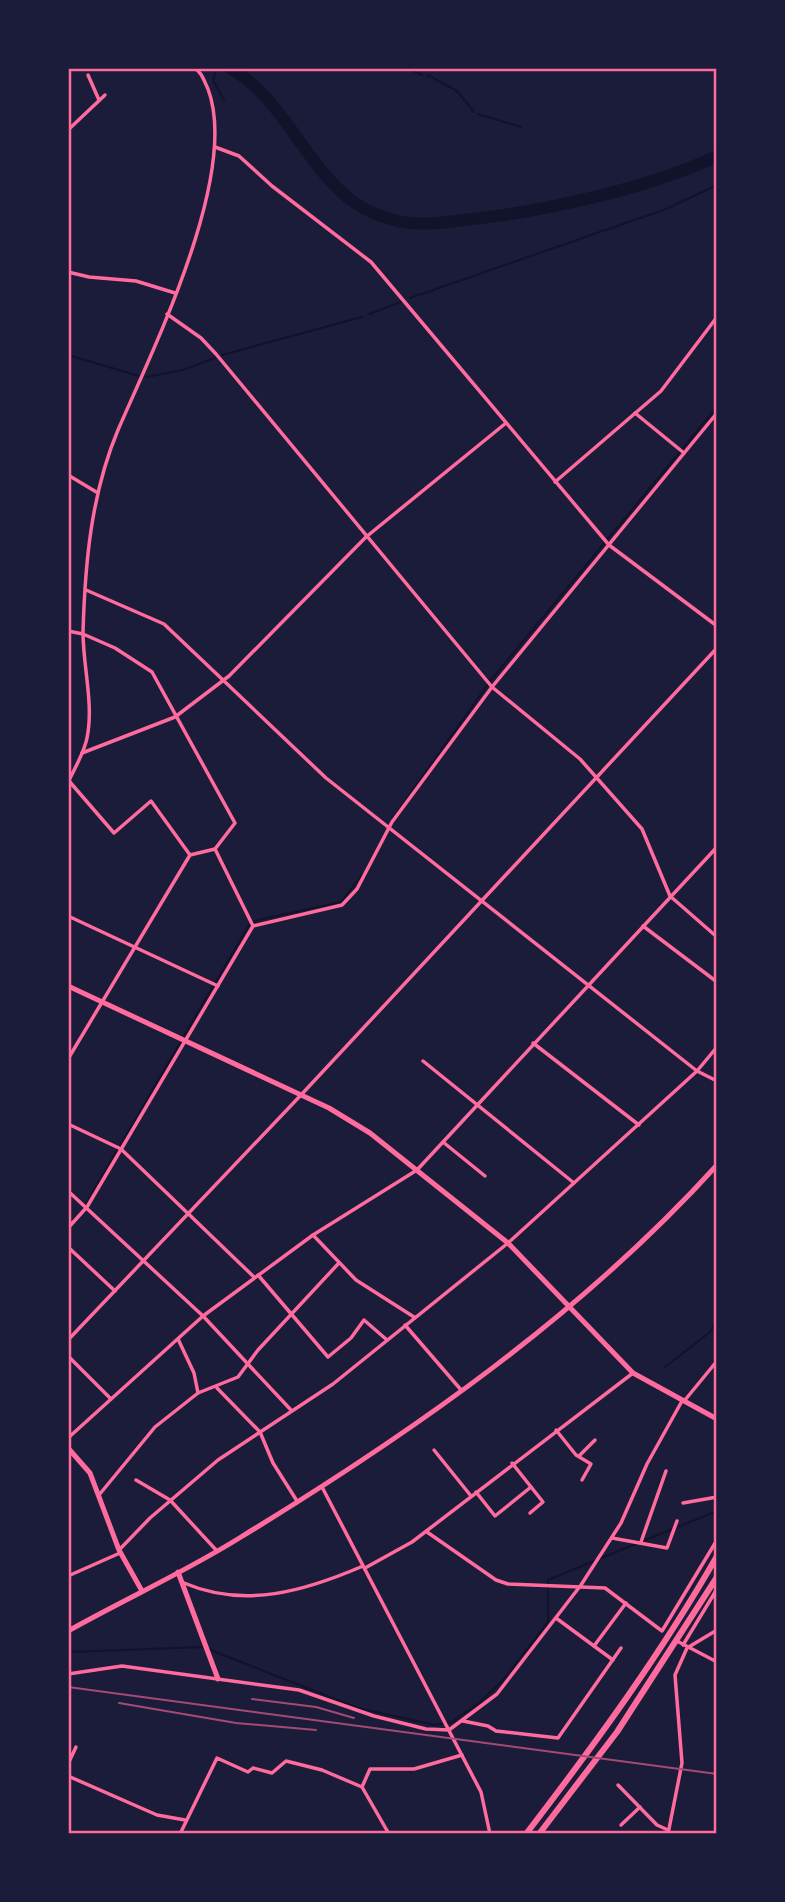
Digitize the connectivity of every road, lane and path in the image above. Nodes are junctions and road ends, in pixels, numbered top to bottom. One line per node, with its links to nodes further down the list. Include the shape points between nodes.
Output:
1 (194, 68): 6 (street, via 214,108)
2 (88, 75): 4 (street)
3 (105, 95): 4 (street)
4 (99, 100): 5 (street)
5 (68, 130)
6 (215, 147): 8 (street, via 203,214); 13 (street, via 239,156 371,262)
7 (68, 272): 8 (street, via 136,281)
8 (175, 293): 9 (street)
9 (167, 314): 17 (street, via 117,433); 18 (street, via 216,354)
10 (717, 317): 11 (street, via 667,383)
11 (635, 413): 14 (street); 16 (street)
12 (717, 413): 14 (street)
13 (506, 423): 16 (street); 18 (street)
14 (684, 453): 19 (street)
15 (68, 475): 17 (street)
16 (555, 482): 19 (street)
17 (98, 493): 20 (street, via 91,514)
18 (366, 537): 25 (street); 26 (street)
19 (609, 545): 21 (street); 26 (street)
20 (86, 590): 23 (street); 25 (street, via 164,624)
21 (717, 626)
22 (68, 631): 23 (street)
23 (83, 634): 27 (street, via 149,669); 28 (street, via 88,724)
24 (717, 648): 29 (street)
25 (222, 680): 27 (street); 31 (street, via 326,778)
26 (492, 687): 29 (street); 31 (street)
27 (175, 717): 28 (street); 33 (street, via 235,823)
28 (82, 753): 30 (street)
29 (597, 776): 35 (street, via 642,828); 36 (street)
30 (69, 781): 34 (street, via 114,833 151,800)
31 (389, 827): 36 (street); 38 (street, via 368,870 342,905)
32 (717, 847): 35 (street)
33 (215, 849): 34 (street); 38 (street)
34 (190, 855): 41 (street)
35 (670, 896): 39 (street); 40 (street)
36 (483, 900): 43 (street); 54 (street)
37 (68, 916): 41 (street)
38 (253, 926): 45 (street)
39 (642, 926): 42 (street); 43 (street)
40 (717, 937)
41 (133, 947): 45 (street); 46 (street)
42 (717, 982)
43 (587, 984): 48 (street); 52 (street)
44 (68, 986): 46 (main road)
45 (218, 986): 47 (street)
46 (102, 1002): 47 (main road); 50 (street)
47 (185, 1041): 54 (main road); 59 (street)
48 (533, 1043): 55 (street); 57 (street)
49 (717, 1047): 52 (street)
50 (68, 1059)
51 (423, 1061): 55 (street)
52 (697, 1072): 53 (street); 57 (street)
53 (717, 1081)
54 (302, 1095): 61 (main road, via 370,1133); 66 (street)
55 (476, 1104): 58 (street); 63 (street)
56 (68, 1124): 59 (street)
57 (639, 1125): 63 (street)
58 (443, 1141): 61 (street); 62 (street)
59 (121, 1149): 65 (street); 66 (street)
60 (717, 1166): 75 (main road, via 664,1222)
61 (417, 1170): 68 (street); 69 (main road)
62 (485, 1176)
63 (574, 1183): 69 (street)
64 (68, 1191): 65 (street)
65 (88, 1207): 67 (street); 71 (street)
66 (188, 1214): 71 (street); 73 (street)
67 (68, 1228)
68 (313, 1235): 72 (street); 73 (street)
69 (508, 1243): 75 (main road); 78 (street)
70 (68, 1247): 74 (street)
71 (145, 1259): 74 (street); 76 (street)
72 (338, 1264): 77 (street); 78 (street, via 369,1290)
73 (256, 1276): 76 (street); 77 (street)
74 (115, 1291): 81 (street)
75 (568, 1309): 88 (main road); 90 (main road)
76 (203, 1316): 82 (street); 87 (street)
77 (291, 1316): 84 (street, via 328,1357 351,1338 363,1320); 87 (street)
78 (414, 1317): 79 (street)
79 (405, 1325): 84 (street); 90 (street)
80 (68, 1328): 81 (street)
81 (75, 1334): 83 (street)
82 (178, 1339): 91 (street); 92 (street)
83 (68, 1340)
84 (387, 1340): 94 (street)
85 (68, 1356): 92 (street)
86 (717, 1362): 93 (street)
87 (247, 1364): 89 (street, via 238,1377); 94 (street)
88 (633, 1373): 93 (main road); 96 (street)
89 (217, 1388): 91 (street); 97 (street)
90 (462, 1391): 107 (main road)
91 (198, 1394): 110 (street, via 143,1439)
92 (111, 1399): 98 (street)
93 (683, 1401): 95 (main road); 119 (street)
94 (292, 1410): 97 (street)
95 (717, 1419)
96 (556, 1430): 102 (street); 103 (street)
97 (260, 1432): 113 (street); 114 (street)
98 (68, 1438)
99 (595, 1440): 102 (street)
100 (68, 1448): 110 (main road, via 86,1466)
101 (434, 1450): 111 (street)
102 (579, 1457): 106 (street, via 590,1464)
103 (512, 1463): 108 (street); 109 (street)
104 (666, 1471): 121 (street)
105 (136, 1480): 113 (street)
106 (582, 1480)
107 (321, 1486): 114 (main road); 125 (street)
108 (531, 1487): 109 (street, via 495,1516); 116 (street, via 543,1502)
109 (476, 1492): 111 (street)
110 (99, 1495): 122 (main road)
111 (471, 1496): 118 (street)
112 (717, 1497): 115 (street)
113 (170, 1500): 122 (street); 123 (street)
114 (297, 1501): 123 (main road)
115 (683, 1503)
116 (530, 1513)
117 (677, 1521): 121 (street, via 667,1548)
118 (427, 1531): 125 (street); 130 (street, via 503,1583)
119 (612, 1538): 121 (street); 130 (street)
120 (717, 1540): 137 (street)
121 (641, 1543)
122 (119, 1551): 127 (street); 132 (main road)
123 (217, 1551): 126 (main road)
124 (717, 1556): 160 (highway, via 609,1726)
125 (364, 1567): 129 (street, via 318,1584 266,1595 222,1596); 146 (street)
126 (178, 1572): 129 (main road); 132 (main road)
127 (68, 1576)
128 (717, 1577): 161 (highway, via 617,1732)
129 (183, 1583): 144 (main road)
130 (581, 1585): 133 (street, via 605,1588); 134 (street)
131 (717, 1589): 139 (street)
132 (142, 1591): 136 (main road)
133 (626, 1603): 137 (street); 138 (street)
134 (556, 1618): 138 (street); 145 (street, via 497,1694)
135 (717, 1630): 139 (street)
136 (68, 1631)
137 (662, 1631): 139 (street)
138 (594, 1646): 141 (street)
139 (685, 1646): 142 (street); 156 (street, via 675,1678 682,1763)
140 (621, 1648): 141 (street)
141 (613, 1660): 145 (street, via 558,1738 496,1731)
142 (717, 1661)
143 (68, 1674): 144 (street, via 122,1666)
144 (218, 1679): 146 (street, via 299,1690 374,1716)
145 (462, 1721): 146 (street)
146 (449, 1730): 148 (street)
147 (76, 1747): 149 (street)
148 (462, 1755): 152 (street, via 414,1769 370,1769); 159 (street, via 481,1792)
149 (68, 1764)
150 (68, 1776): 154 (street, via 157,1815)
151 (618, 1785): 153 (street)
152 (362, 1787): 154 (street, via 286,1761 272,1773 253,1768 248,1772 218,1758); 158 (street)
153 (640, 1807): 155 (street); 156 (street)
154 (185, 1820): 157 (street)
155 (621, 1825)
156 (668, 1832)
157 (180, 1834)
158 (389, 1834)
159 (490, 1834)
160 (526, 1834)
161 (539, 1834)

